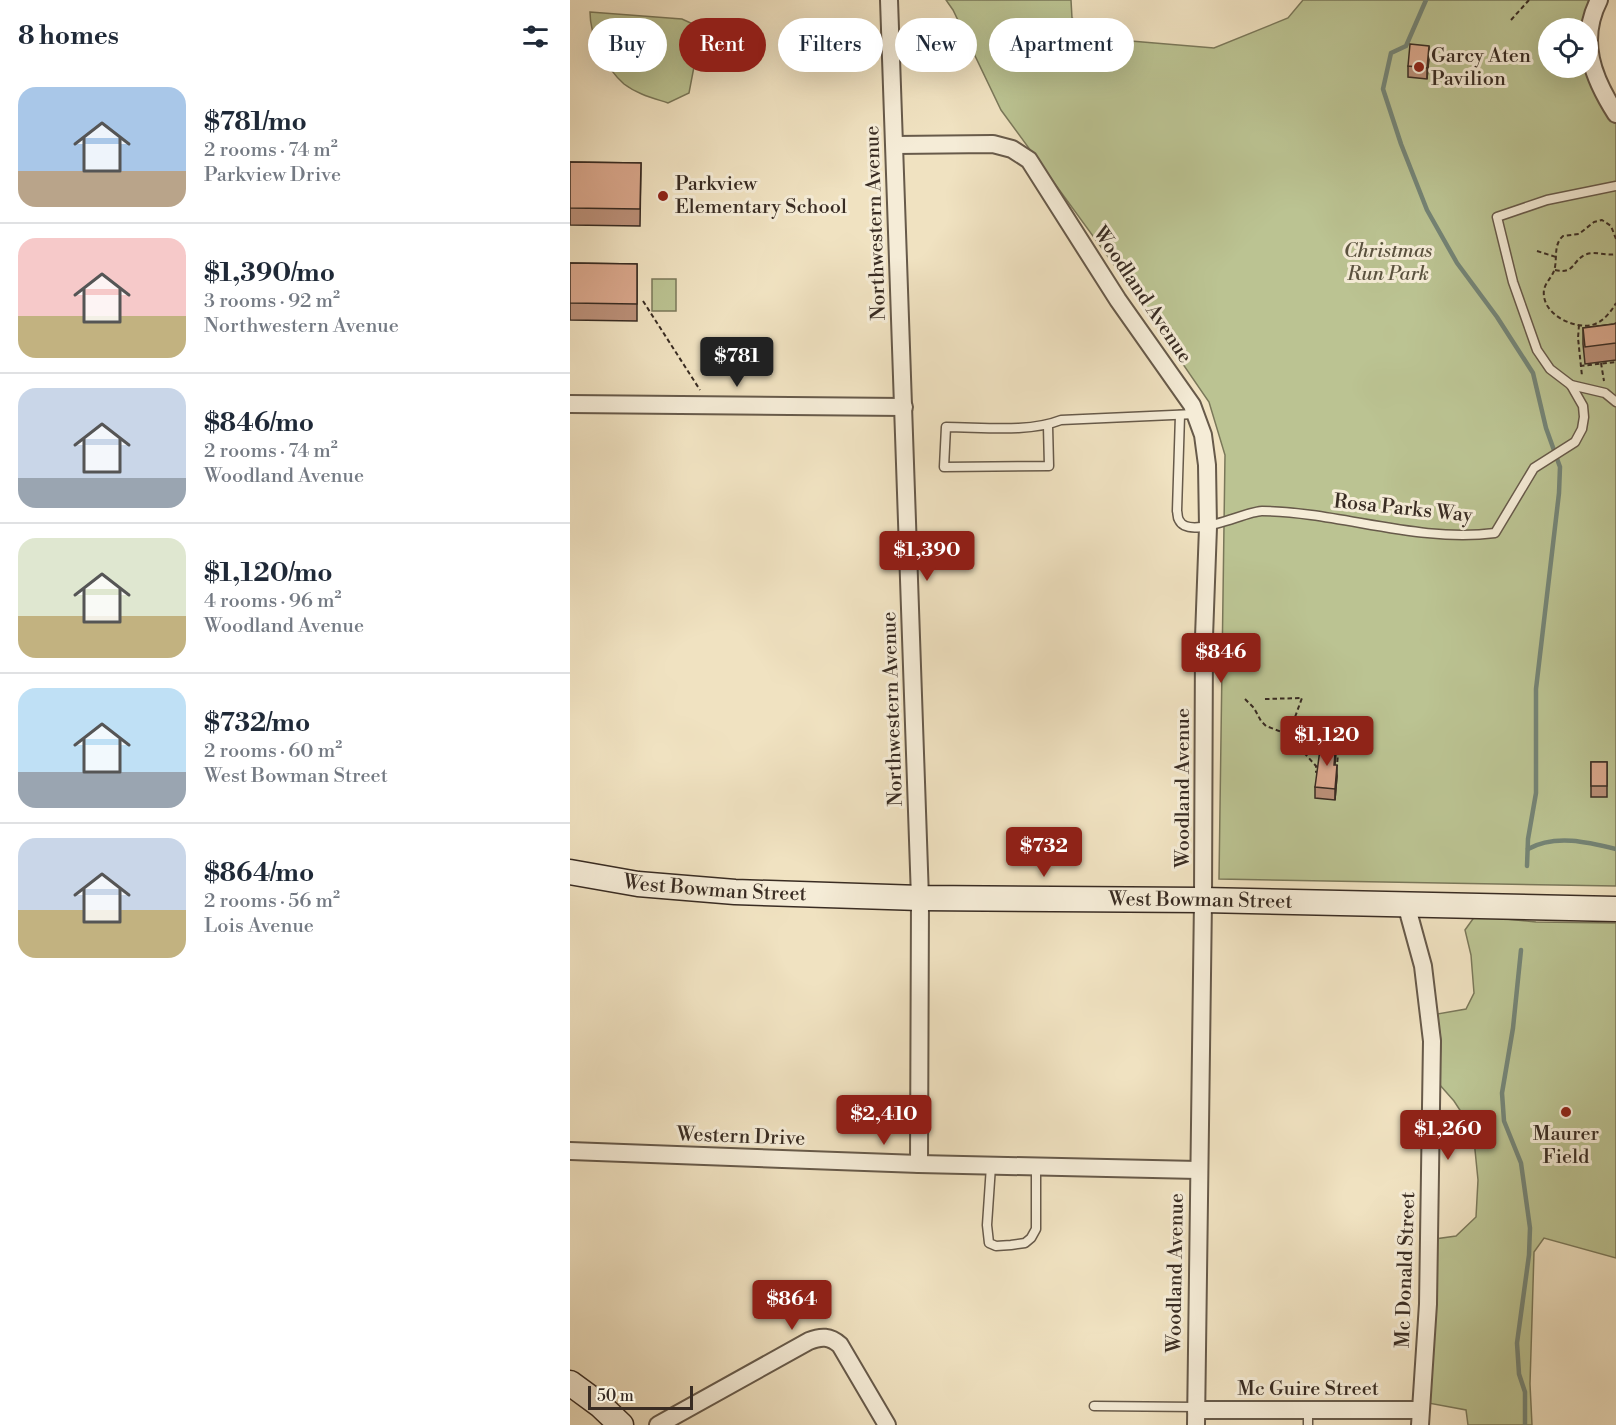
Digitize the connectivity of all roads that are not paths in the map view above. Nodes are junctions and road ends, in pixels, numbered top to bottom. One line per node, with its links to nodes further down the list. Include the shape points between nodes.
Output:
1 (889, 0): 4 (street, Northwestern Avenue)
2 (1599, 0): 3 (street, via 1592,14 1588,41 1592,69)
3 (1616, 114)
4 (895, 145): 9 (street, Northwestern Avenue); 10 (street, Woodland Avenue, via 993,144 1012,149 1029,160 1191,405)
5 (1616, 186): 6 (lane, Rosa Parks Way, via 1548,200 1497,217 1513,282 1537,350 1550,369)
6 (1571, 385): 7 (lane, via 1605,393); 12 (lane, Rosa Parks Way, via 1583,406 1582,429 1575,442 1534,468 1495,533 1469,536 1404,530 1259,511)
7 (1616, 402)
8 (570, 404): 9 (street)
9 (904, 407): 14 (street, Northwestern Avenue)
10 (1187, 414): 11 (lane, via 1061,420); 12 (street, Woodland Avenue, via 1203,435); 12 (lane, via 1177,511 1184,525)
11 (1048, 426): 11 (lane, via 946,428 944,467 1049,466)
12 (1208, 527): 15 (street, Woodland Avenue)
13 (570, 872): 14 (street, West Bowman Street, via 638,884 735,892)
14 (920, 898): 15 (street, West Bowman Street); 19 (street, Northwestern Avenue)
15 (1203, 900): 16 (street, West Bowman Street); 22 (street, Woodland Avenue)
16 (1406, 904): 17 (street, West Bowman Street); 27 (street, Mc Donald Street, via 1423,966 1432,1041 1428,1304)
17 (1616, 909)
18 (570, 1151): 19 (street, Western Drive)
19 (919, 1164): 20 (street, Western Drive)
20 (991, 1166): 21 (street, Western Drive); 21 (lane, via 987,1225 989,1243 996,1246 1025,1243 1036,1229)
21 (1036, 1167): 22 (street, Western Drive)
22 (1198, 1170): 25 (street, Woodland Avenue)
23 (570, 1383): 28 (street)
24 (1094, 1406): 25 (lane)
25 (1196, 1414): 26 (street, Mc Guire Street)
26 (1308, 1417): 27 (street, Mc Guire Street)
27 (1420, 1418)
28 (621, 1425)
29 (658, 1425): 30 (street, via 821,1337 840,1345)
30 (887, 1425)

